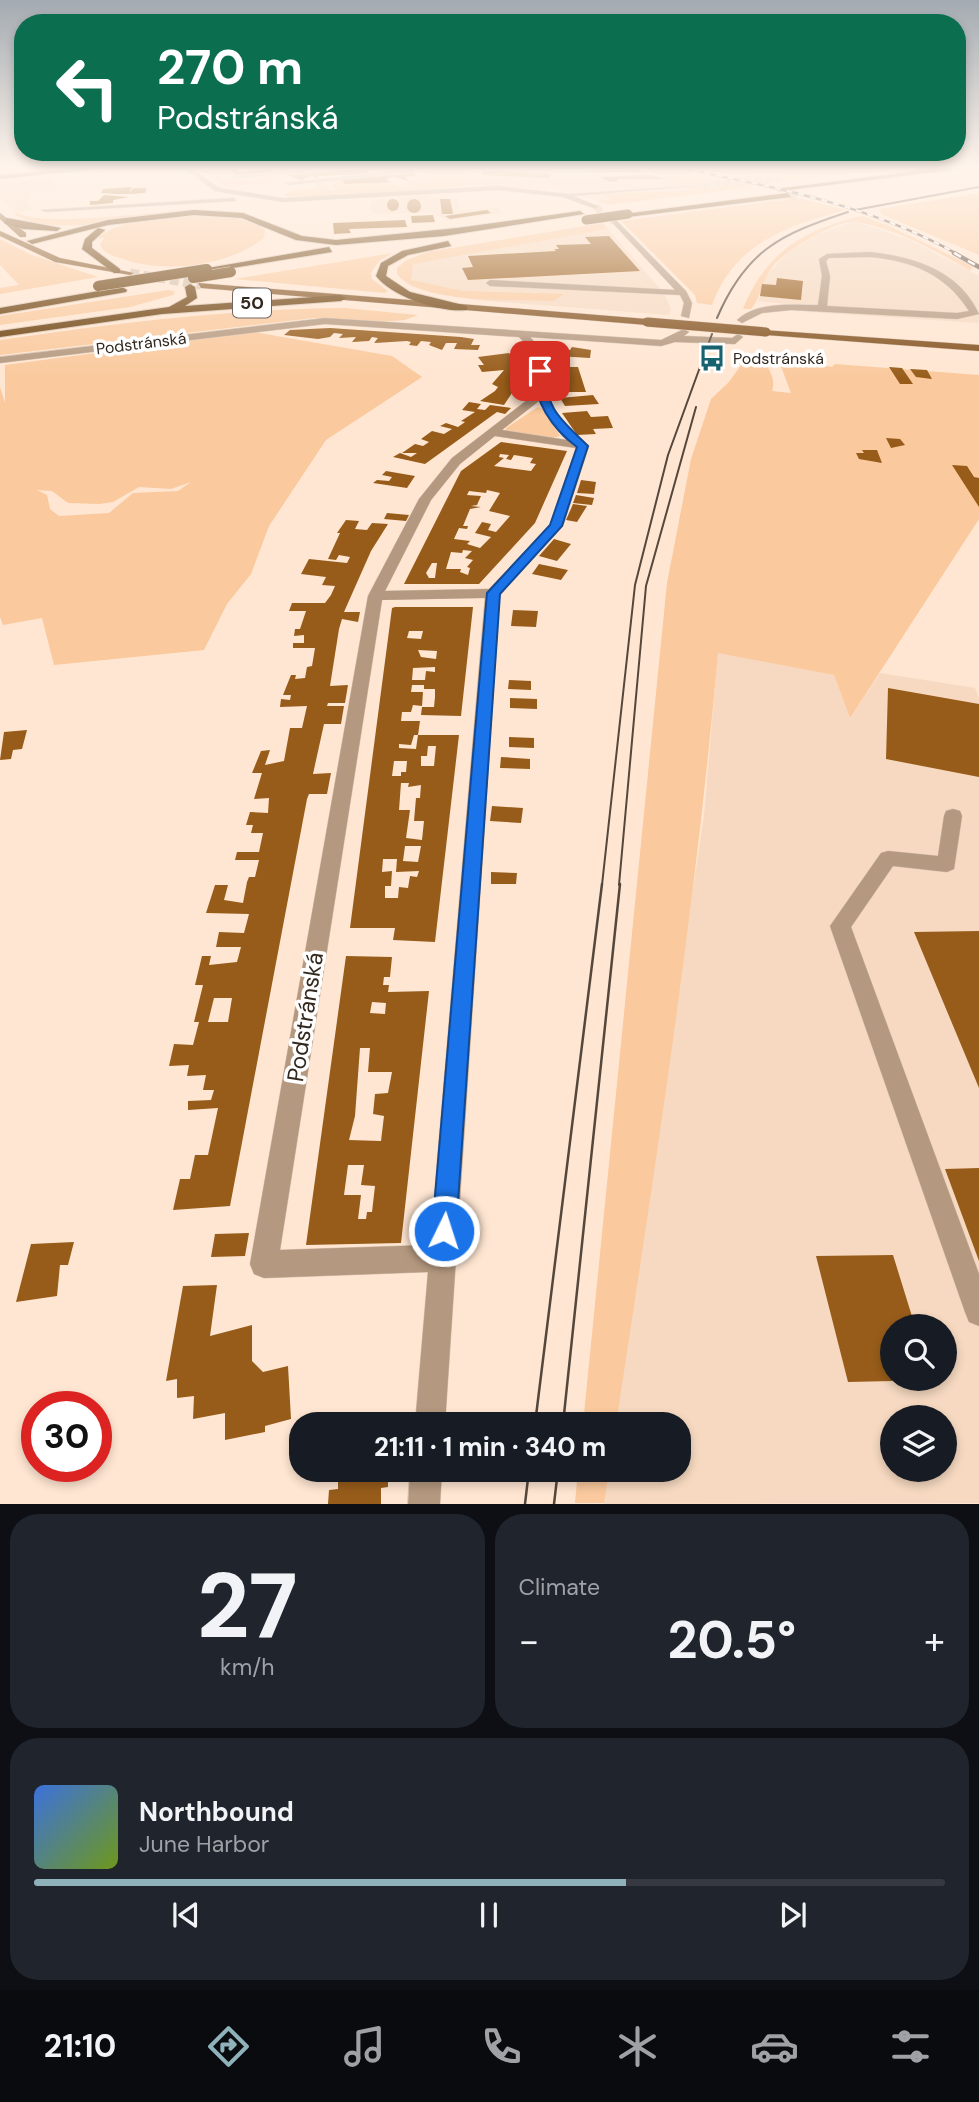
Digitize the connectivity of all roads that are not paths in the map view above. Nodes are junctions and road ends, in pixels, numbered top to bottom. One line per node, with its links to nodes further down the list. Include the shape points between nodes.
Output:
1 (11, 238): 16 (main road, via 58,260)
2 (28, 238): 12 (main road)
3 (45, 238): 12 (highway, 50)
4 (50, 238): 12 (highway)
5 (92, 238): 16 (highway, via 87,249)
6 (298, 238): 7 (highway, 50, via 329,242)
7 (373, 238)
8 (410, 238): 19 (highway, 50, bridge)
9 (462, 238): 14 (highway, 50)
10 (479, 238): 21 (highway, 50, via 398,256 384,265 381,276 386,283)
11 (629, 238): 22 (street)
12 (32, 241): 16 (main road)
13 (256, 249): 19 (highway, 50, bridge)
14 (353, 254)
15 (339, 256): 29 (highway, 50, bridge)
16 (117, 271): 17 (main road)
17 (130, 273)
18 (490, 284): 22 (street)
19 (98, 286): 24 (highway, 50)
20 (196, 286): 23 (main road); 30 (highway, 50, via 190,301)
21 (407, 293): 25 (highway, via 406,298); 26 (highway, 50)
22 (683, 293): 31 (street, via 688,303)
23 (341, 298): 25 (main road); 30 (highway, 50)
24 (0, 302)
25 (394, 302): 26 (main road)
26 (463, 308): 34 (street); 40 (main road, bridge)
27 (784, 308): 28 (street); 32 (street, via 749,314); 33 (street)
28 (822, 308): 28 (street, via 826,276 822,261 827,256 861,253 897,255 938,273 967,298 975,313 957,316)
29 (0, 311)
30 (162, 311): 36 (highway, 50)
31 (686, 316)
32 (742, 320)
33 (979, 324)
34 (449, 328): 37 (street, Podstránská); 41 (street, Podstránská, via 291,323)
35 (684, 332): 39 (street)
36 (0, 334)
37 (522, 334): 39 (street, Podstránská, via 661,343); 42 (street, via 536,349)
38 (738, 337): 39 (street, Podstránská, via 718,342)
39 (675, 340)
40 (979, 348)
41 (0, 360)
42 (540, 394): 43 (street, Podstránská); 44 (street, via 566,434)
43 (492, 432): 44 (street); 46 (street, Podstránská, via 456,461 425,499)
44 (583, 446): 45 (street, via 556,526)
45 (493, 593): 46 (street); 48 (street)
46 (375, 596): 48 (street, Podstránská, via 264,1264)
47 (953, 816): 49 (street, via 947,864 888,858 839,926)
48 (442, 1258): 50 (street)
49 (979, 1312)
50 (431, 1412)
51 (425, 1482): 52 (street)
52 (424, 1503)

